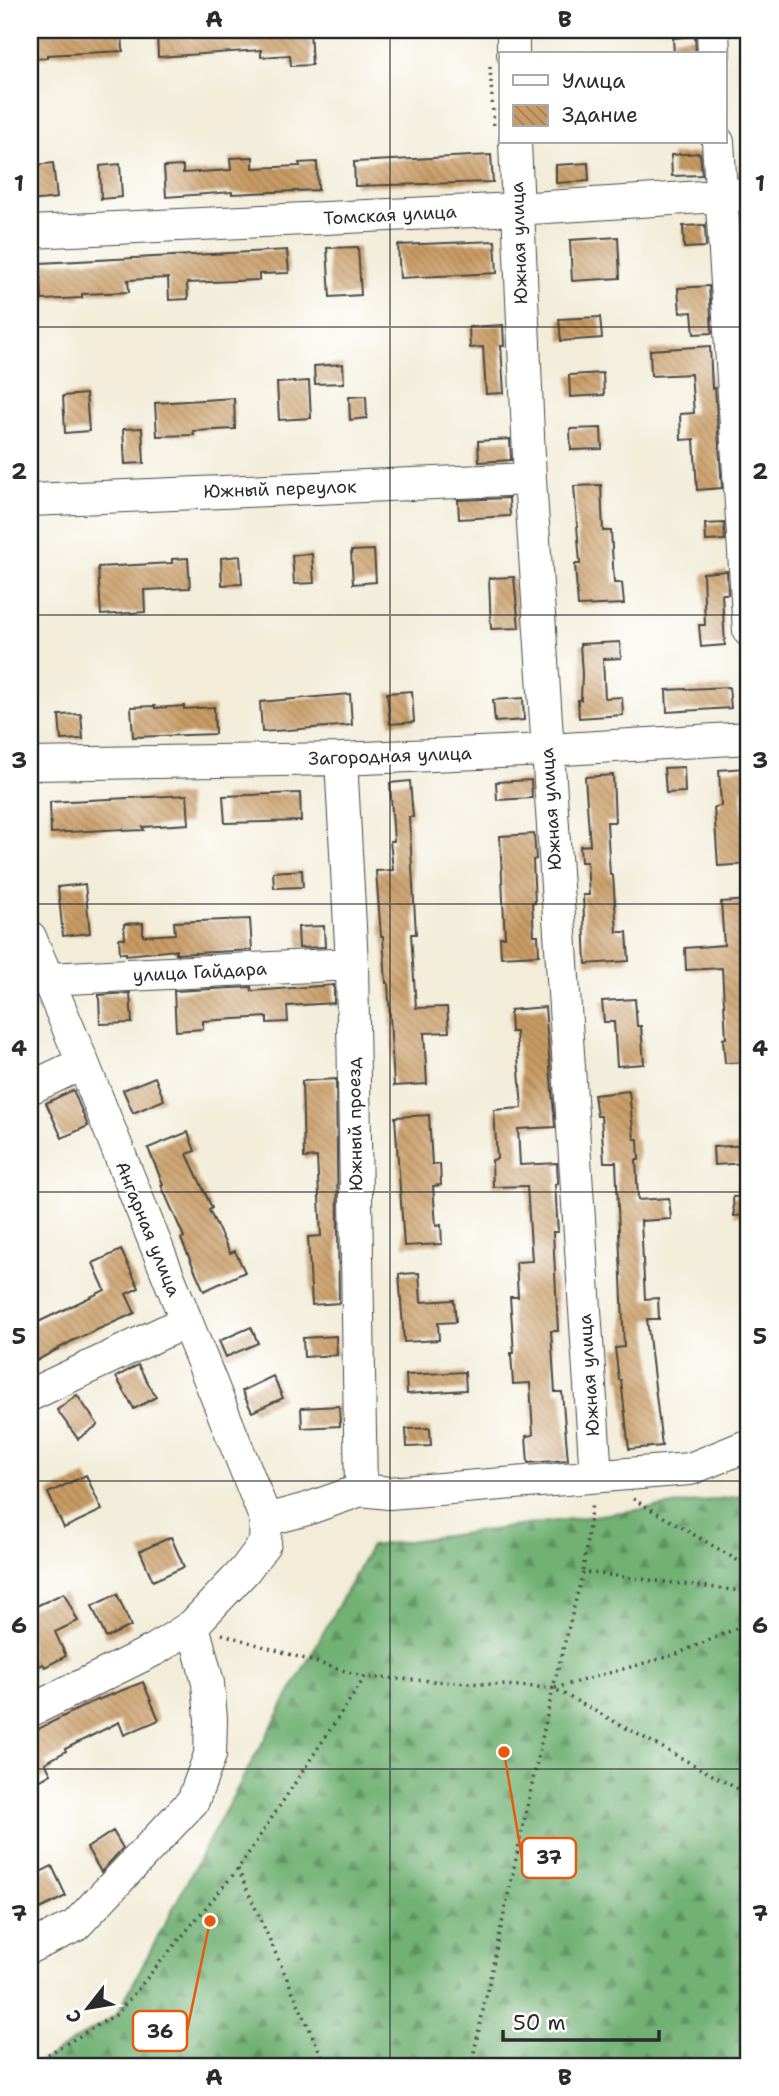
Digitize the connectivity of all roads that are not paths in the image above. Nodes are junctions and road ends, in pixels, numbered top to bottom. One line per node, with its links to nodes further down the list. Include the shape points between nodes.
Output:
1 (513, 30): 3 (street)
2 (713, 30): 4 (street)
3 (513, 52)
4 (714, 52)
5 (515, 144): 8 (street, Южная улица)
6 (719, 144): 7 (street)
7 (735, 194): 8 (street, Томская улица); 12 (street)
8 (516, 209): 9 (street, Томская улица); 10 (street, Южная улица)
9 (30, 232)
10 (530, 479): 11 (street, Южный переулок); 14 (street, Южная улица)
11 (30, 500)
12 (749, 631)
13 (749, 738): 14 (street, Загородная улица)
14 (547, 750): 15 (street, Загородная улица); 25 (street, Южная улица)
15 (341, 759): 16 (street, Загородная улица); 18 (street, Южный проезд)
16 (30, 764)
17 (31, 944): 19 (street, Ангарная улица)
18 (352, 964): 19 (street, улица Гайдара); 26 (street, Южный проезд)
19 (48, 979): 20 (street, Ангарная улица)
20 (83, 1063): 21 (street); 22 (street, Ангарная улица)
21 (30, 1088)
22 (185, 1322): 23 (street); 27 (street, Ангарная улица)
23 (30, 1395)
24 (749, 1446): 25 (street, via 690,1469)
25 (596, 1476): 26 (street, via 389,1493)
26 (361, 1490): 27 (street)
27 (266, 1520): 28 (street, via 265,1543)
28 (193, 1625): 29 (street, via 156,1649); 30 (street, via 208,1683 211,1719 210,1755 193,1801 75,1926)
29 (30, 1711)
30 (30, 1948)

